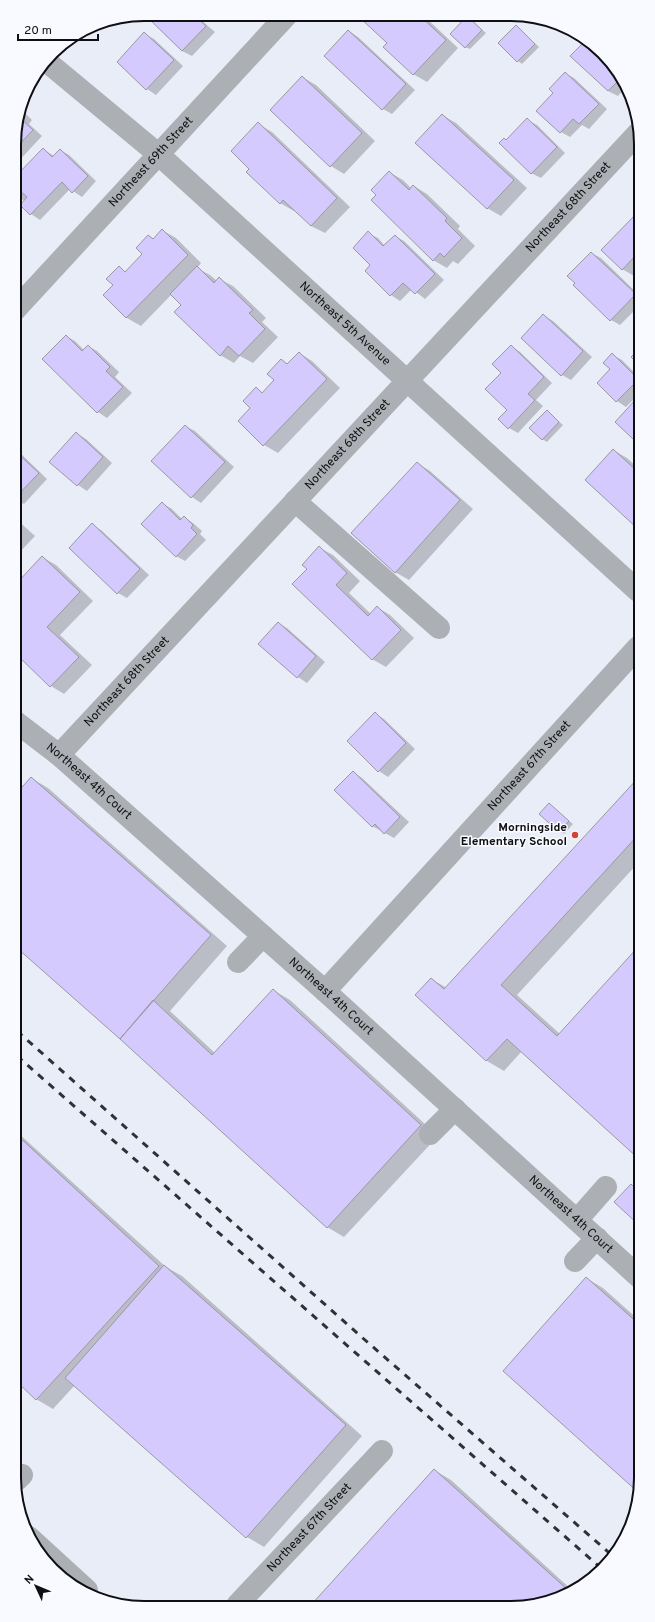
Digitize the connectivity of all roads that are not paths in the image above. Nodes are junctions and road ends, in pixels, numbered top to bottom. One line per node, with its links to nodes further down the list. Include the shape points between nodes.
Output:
1 (281, 21): 4 (street, Northeast 69th Street)
2 (49, 65): 4 (street, Northeast 5th Avenue)
3 (634, 138): 6 (street, Northeast 68th Street)
4 (158, 154): 5 (street, Northeast 69th Street); 6 (street, Northeast 5th Avenue)
5 (21, 303)
6 (408, 381): 7 (street, Northeast 68th Street); 8 (street, Northeast 5th Avenue)
7 (295, 501): 9 (street); 12 (street, Northeast 68th Street)
8 (634, 587)
9 (439, 628)
10 (634, 651): 15 (street, Northeast 67th Street)
11 (21, 729): 12 (street, Northeast 4th Court)
12 (59, 755): 13 (street, Northeast 4th Court)
13 (263, 936): 14 (street); 15 (street, Northeast 4th Court)
14 (238, 962)
15 (325, 991): 16 (street, Northeast 4th Court)
16 (455, 1109): 17 (street); 19 (street, Northeast 4th Court)
17 (430, 1134)
18 (606, 1187): 19 (street)
19 (577, 1220): 20 (street, Northeast 4th Court)
20 (597, 1238): 21 (street); 22 (street, Northeast 4th Court)
21 (575, 1261)
22 (634, 1272)
23 (382, 1451): 26 (street, Northeast 67th Street)
24 (46, 1553): 25 (street)
25 (78, 1582)
26 (241, 1601)

